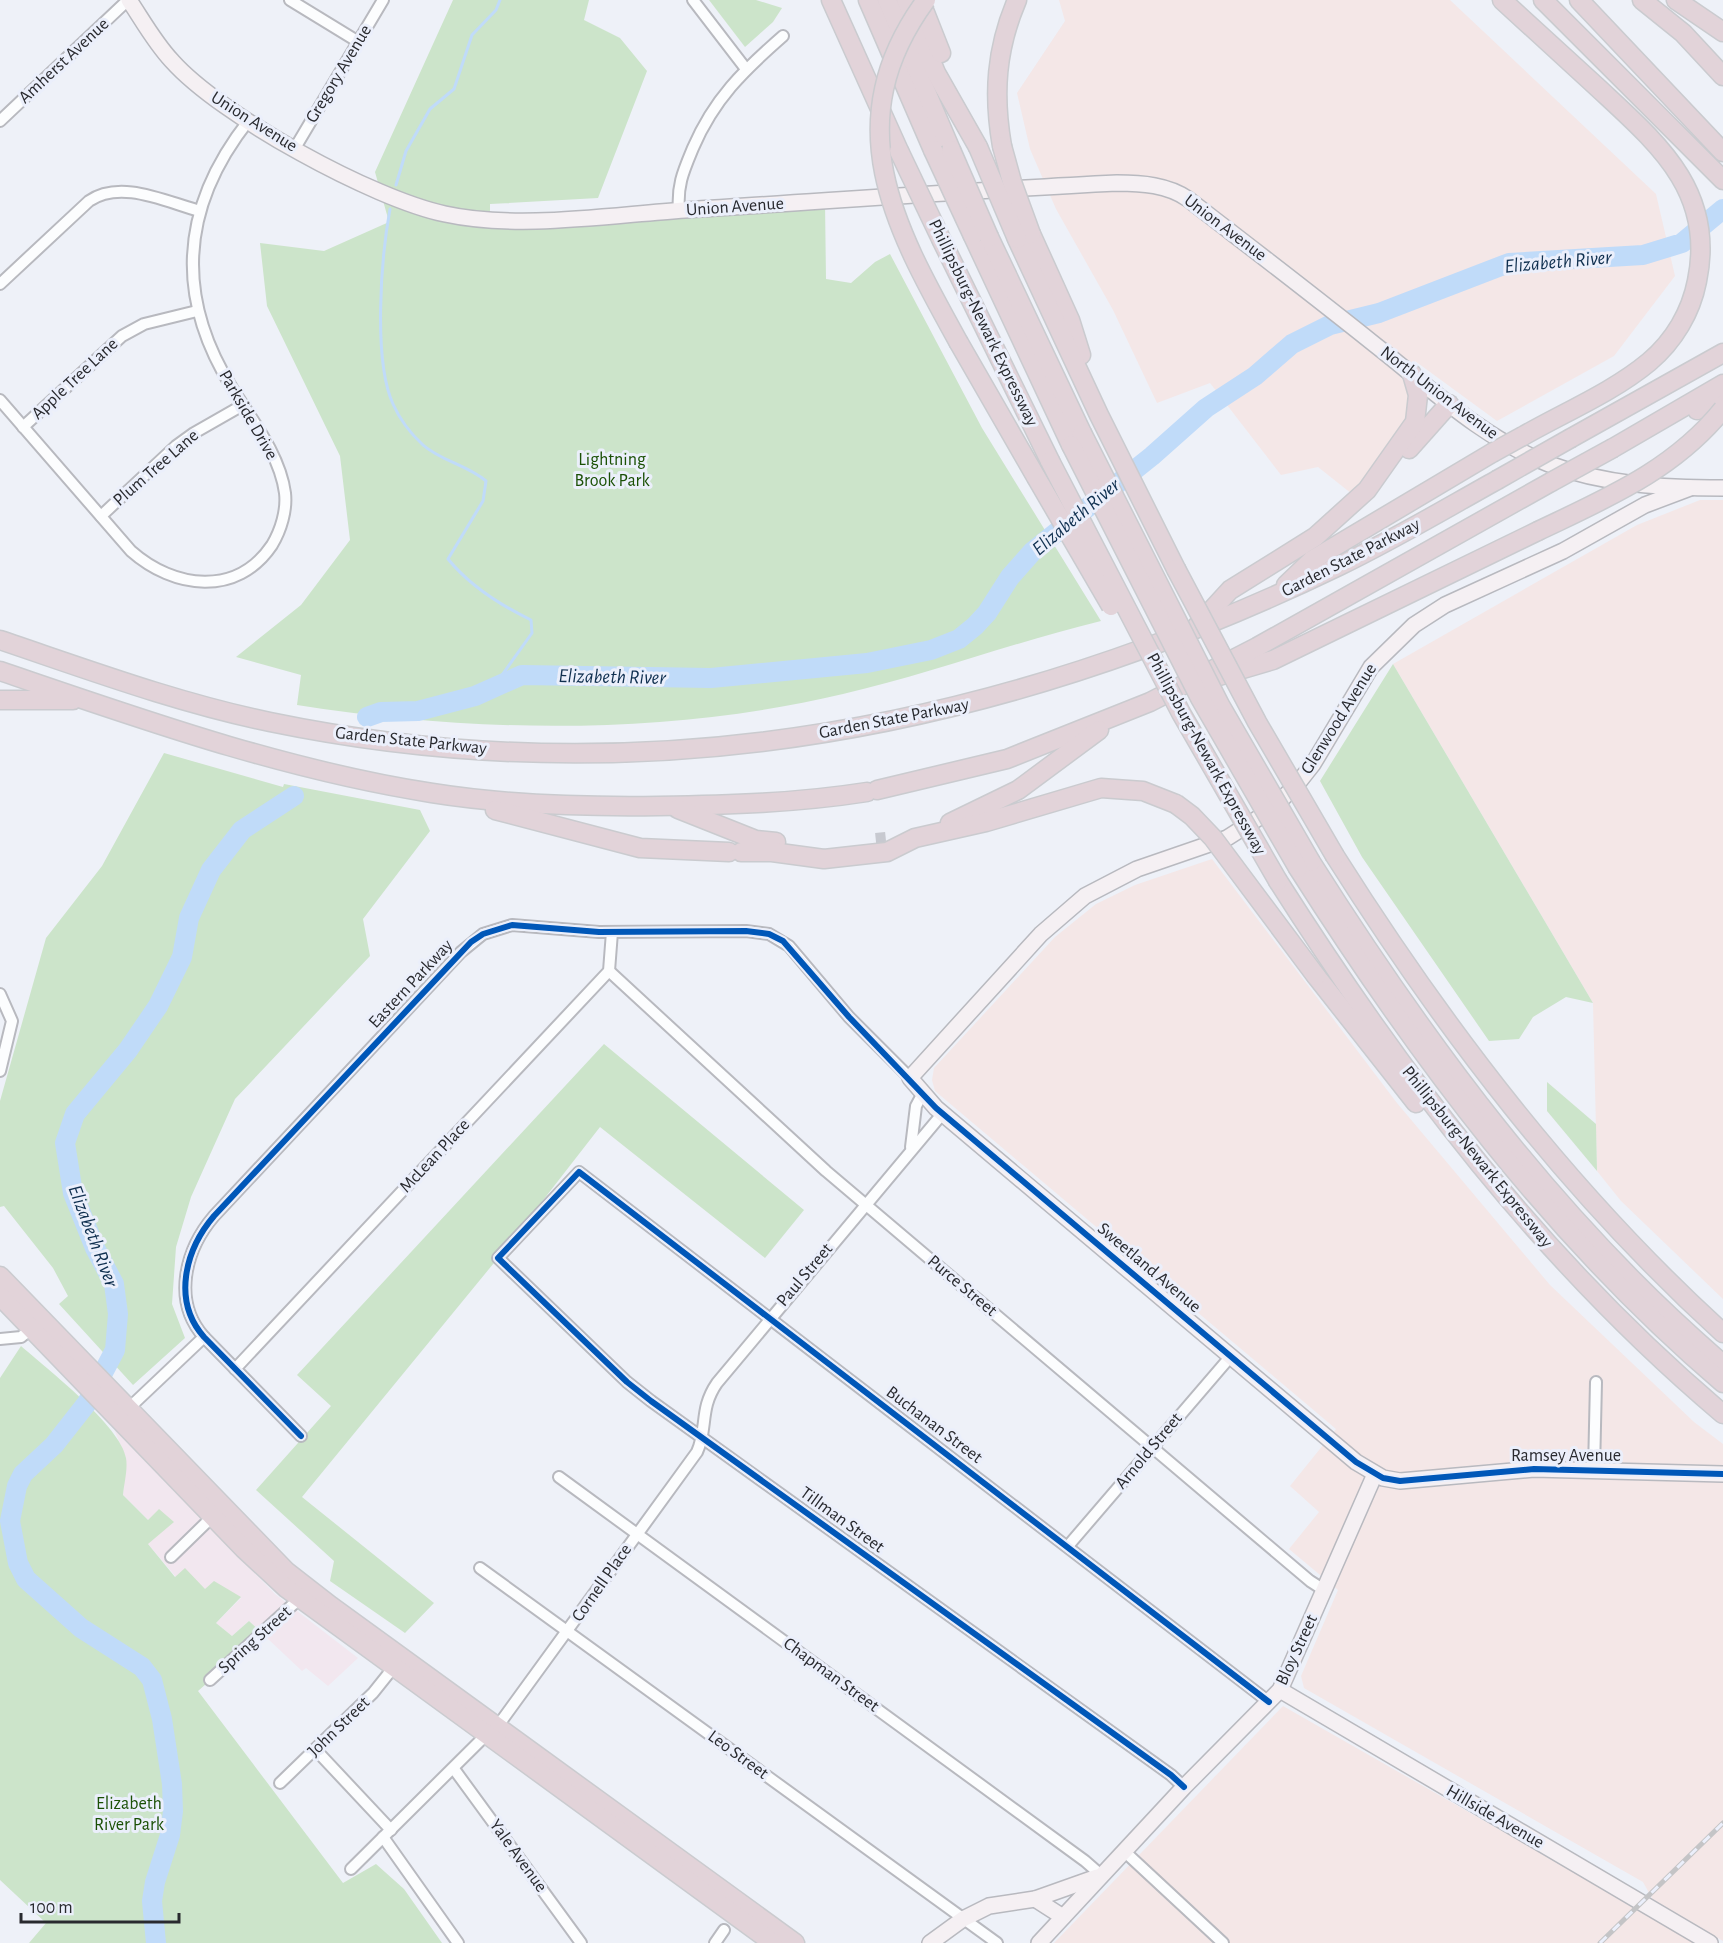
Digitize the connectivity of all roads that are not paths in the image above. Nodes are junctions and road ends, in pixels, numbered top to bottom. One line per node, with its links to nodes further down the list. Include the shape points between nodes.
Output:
1 (129, 0): 24 (street, Union Avenue, via 172,62); 25 (street, Amherst Avenue)
2 (290, 0): 20 (street)
3 (383, 0): 20 (street, Gregory Avenue)
4 (693, 0): 21 (street)
5 (831, 0): 23 (highway, Phillipsburg-Newark Expressway)
6 (844, 0): 23 (highway)
7 (868, 0): 28 (highway, Phillipsburg-Newark Expressway)
8 (886, 0): 28 (highway, Phillipsburg-Newark Expressway)
9 (906, 0): 26 (highway, via 936,73)
10 (920, 0): 26 (highway)
11 (926, 0): 60 (highway, bridge, via 902,39 887,77 879,123 880,157 898,223 959,343 1116,616)
12 (1017, 0): 33 (highway, bridge, via 1004,35 997,73 997,109)
13 (1502, 0): 53 (highway, bridge, via 1652,138 1682,177 1698,220 1701,250 1693,298 1685,316 1657,354 1625,378 1312,560)
14 (1543, 0): 30 (highway)
15 (1579, 0): 29 (highway)
16 (1642, 0): 22 (highway, via 1683,33)
17 (1676, 0): 18 (highway)
18 (1723, 32)
19 (783, 36): 21 (street)
20 (357, 41): 27 (street, Gregory Avenue)
21 (746, 69): 32 (street, via 722,95 702,126 677,189)
22 (1723, 76)
23 (873, 94): 60 (highway, Phillipsburg-Newark Expressway, bridge, via 1050,461)
24 (249, 120): 27 (street, Union Avenue); 31 (street, Parkside Drive, via 222,159)
25 (0, 121)
26 (978, 147): 33 (highway, bridge)
27 (295, 148): 32 (street, Union Avenue, via 386,195 447,215 499,220)
28 (942, 150): 65 (highway, Phillipsburg-Newark Expressway, bridge, via 1077,439)
29 (1723, 151)
30 (1723, 180)
31 (200, 211): 34 (street, via 130,192 105,192 89,201); 35 (street, Parkside Drive, via 192,272)
32 (679, 211): 36 (street, Union Avenue, via 1091,184 1154,186 1188,199)
33 (1024, 236): 81 (highway, bridge, via 1099,415 1238,688 1335,856 1454,1031 1555,1160 1649,1263)
34 (0, 284)
35 (197, 311): 43 (street, Parkside Drive, via 218,363); 45 (street, Apple Tree Lane, via 144,324 122,336)
36 (1366, 337): 38 (street, North Union Avenue)
37 (1723, 353): 53 (highway, Garden State Parkway, bridge, via 1372,550)
38 (1412, 374): 42 (street, North Union Avenue); 50 (highway, via 1419,402 1415,422)
39 (1723, 384): 46 (highway, Garden State Parkway)
40 (1723, 398): 46 (highway)
41 (0, 400): 45 (street, Parkside Drive)
42 (1449, 404): 47 (street, North Union Avenue, via 1490,434 1534,458); 50 (highway)
43 (243, 405): 51 (street, Plum Tree Lane, via 177,446); 51 (street, Parkside Drive, via 271,452 285,494 279,530 267,552 254,565 234,578 212,584 171,576 144,562)
44 (1723, 409): 57 (highway, bridge, via 1692,443 1654,473 1273,660)
45 (23, 427): 51 (street, Parkside Drive)
46 (1613, 448): 57 (highway, Garden State Parkway, bridge)
47 (1620, 483): 48 (street, North Union Avenue); 52 (street, via 1623,507)
48 (1690, 488): 49 (street, North Union Avenue); 52 (street, Glenwood Avenue, via 1656,499)
49 (1723, 488)
50 (1366, 490): 54 (highway, via 1315,537 1230,590)
51 (101, 516)
52 (1613, 522): 70 (street, Glenwood Avenue, via 1563,551 1445,605 1414,625 1371,667 1313,764 1271,810 1227,838 1137,869 1086,896 1041,934)
53 (1274, 596): 54 (highway, Garden State Parkway)
54 (1192, 631): 55 (highway, Garden State Parkway, via 1041,684 975,703 862,727 788,739 671,750 576,753 497,751 296,727 183,700)
55 (0, 640)
56 (0, 671): 58 (highway, Garden State Parkway)
57 (1183, 686): 61 (highway, Garden State Parkway)
58 (84, 699): 59 (highway); 62 (highway, Garden State Parkway, via 275,759)
59 (3, 700)
60 (1181, 713): 73 (highway, Phillipsburg-Newark Expressway, bridge, via 1278,881 1349,990)
61 (1117, 716): 63 (highway, Garden State Parkway, via 1007,759 872,791 778,803); 64 (highway, via 1018,790)
62 (433, 794): 63 (highway, Garden State Parkway, via 556,806); 64 (highway, via 640,848 846,858 887,852)
63 (671, 806): 64 (highway, via 756,840 825,847)
64 (921, 837): 73 (highway, bridge, via 1006,817 1101,788 1143,791 1176,804 1213,838 1417,1104)
65 (1304, 865): 85 (highway, Phillipsburg-Newark Expressway, via 1455,1072 1544,1184 1633,1279); 89 (highway, Phillipsburg-Newark Expressway, via 1377,989 1456,1099 1543,1205 1631,1299)
66 (612, 932): 67 (street); 70 (street, Eastern Parkway, via 747,931 776,937); 82 (street, Eastern Parkway, via 512,925 471,942 204,1228 192,1252 184,1292 192,1321)
67 (609, 971): 75 (street, Purce Street); 87 (street, McLean Place)
68 (0, 994): 69 (street, via 12,1021)
69 (0, 1071)
70 (910, 1078): 71 (street, Sweetland Avenue)
71 (923, 1094): 72 (street, Sweetland Avenue); 74 (street, Paul Street, via 916,1106 913,1141)
72 (943, 1113): 74 (street, Paul Street); 84 (street, Sweetland Avenue)
73 (1451, 1130): 91 (highway, Phillipsburg-Newark Expressway, via 1539,1234 1634,1334)
74 (908, 1152): 75 (street, Paul Street)
75 (864, 1204): 79 (street, Paul Street); 94 (street, Purce Street)
76 (498, 1258): 79 (street, Buchanan Street, via 579,1172); 93 (street, Tillman Street, via 627,1382)
77 (0, 1276): 86 (highway)
78 (0, 1296): 80 (highway)
79 (769, 1318): 93 (street, Paul Street, via 708,1395); 101 (street, Buchanan Street)
80 (31, 1329): 83 (street, via 21,1337); 86 (highway)
81 (1723, 1333)
82 (204, 1337): 87 (street, Eastern Parkway); 90 (street)
83 (0, 1339)
84 (1231, 1356): 94 (street, Arnold Street); 96 (street, Sweetland Avenue)
85 (1723, 1364)
86 (78, 1367): 90 (highway)
87 (235, 1369): 92 (street, Eastern Parkway)
88 (1596, 1382): 95 (street)
89 (1723, 1383)
90 (118, 1405): 99 (highway); 111 (highway, via 286,1571)
91 (1723, 1414)
92 (301, 1436)
93 (702, 1437): 100 (street, Cornell Place, via 697,1452); 115 (street, Tillman Street)
94 (1152, 1448): 101 (street, Arnold Street); 104 (street, Purce Street)
95 (1594, 1470): 96 (street, Ramsey Avenue, via 1516,1470 1400,1480); 97 (street, Ramsey Avenue)
96 (1375, 1474): 104 (street, Bloy Street)
97 (1723, 1474)
98 (559, 1477): 100 (street, Chapman Street)
99 (212, 1516): 102 (street); 105 (highway)
100 (637, 1534): 106 (street, Cornell Place); 119 (street, Chapman Street)
101 (1068, 1546): 110 (street, Buchanan Street)
102 (171, 1557)
103 (480, 1568): 106 (street, Leo Street)
104 (1324, 1590): 109 (street, Bloy Street)
105 (299, 1599): 107 (highway); 108 (street, Spring Street)
106 (568, 1631): 111 (street, Cornell Place); 122 (street, Leo Street)
107 (393, 1668): 111 (highway); 112 (street, John Street, via 379,1688)
108 (210, 1680)
109 (1280, 1690): 110 (street, Bloy Street); 133 (street, Hillside Avenue)
110 (1269, 1702): 115 (street, Bloy Street)
111 (492, 1731): 113 (street, Cornell Place); 127 (highway); 128 (highway)
112 (315, 1749): 114 (street, John Street); 116 (street)
113 (454, 1769): 116 (street, Cornell Place); 125 (street, Yale Avenue)
114 (280, 1783)
115 (1184, 1787): 117 (street, Bloy Street)
116 (387, 1834): 118 (street, Cornell Place); 124 (street)
117 (1124, 1851): 119 (street, Bloy Street); 132 (street)
118 (351, 1869)
119 (1101, 1875): 120 (street, Bloy Street); 121 (street, Bloy Street)
120 (1035, 1899): 121 (street); 122 (street, Bloy Street, via 996,1904)
121 (1063, 1917): 131 (street, Bloy Street)
122 (963, 1919): 129 (street, Bloy Street); 130 (street, Leo Street)
123 (724, 1929): 126 (street)
124 (458, 1943)
125 (581, 1943)
126 (714, 1943)
127 (773, 1943)
128 (795, 1943)
129 (930, 1943)
130 (997, 1943)
131 (1038, 1943)
132 (1223, 1943)
133 (1710, 1943)

